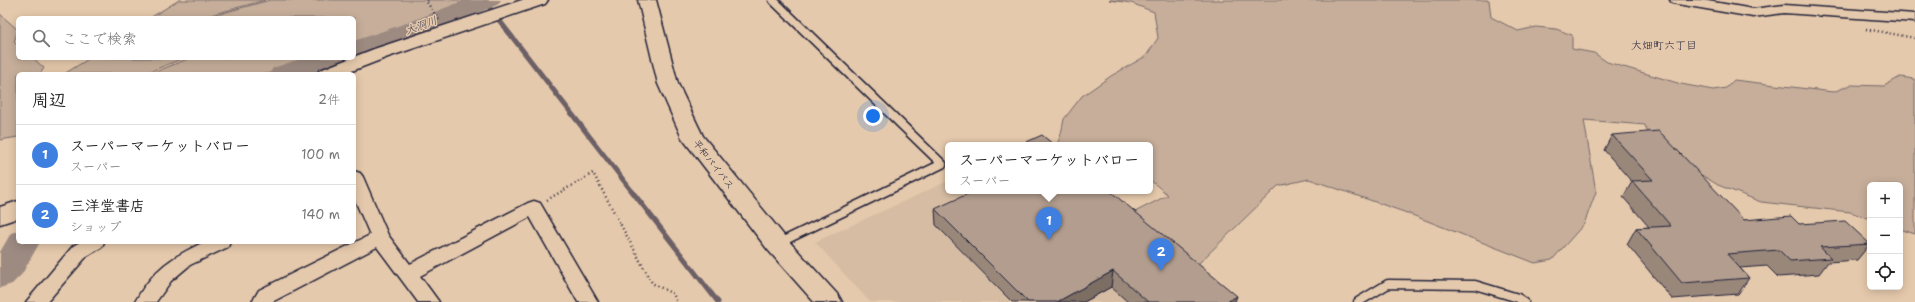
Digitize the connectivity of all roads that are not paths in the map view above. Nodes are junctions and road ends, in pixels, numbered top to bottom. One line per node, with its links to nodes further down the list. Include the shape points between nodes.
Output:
1 (648, 0): 13 (highway, 平和バイパス, via 668,84 693,138)
2 (773, 0): 13 (lane, via 942,164)
3 (1677, 0): 5 (street, via 1753,13 1784,9)
4 (534, 2): 6 (street)
5 (1915, 18)
6 (332, 72)
7 (356, 184): 10 (street)
8 (16, 210): 9 (street)
9 (0, 216)
10 (380, 238): 14 (street); 17 (street, via 266,295)
11 (92, 244): 15 (street, via 80,251)
12 (217, 244): 16 (street, via 183,260 164,276)
13 (777, 244): 20 (highway, 平和バイパス)
14 (407, 274): 18 (street); 19 (street, via 534,207)
15 (36, 302)
16 (145, 302)
17 (262, 302)
18 (429, 302)
19 (588, 302)
20 (829, 302)
21 (1358, 302): 22 (lane, via 1388,284 1396,284 1475,285)
22 (1524, 302)

